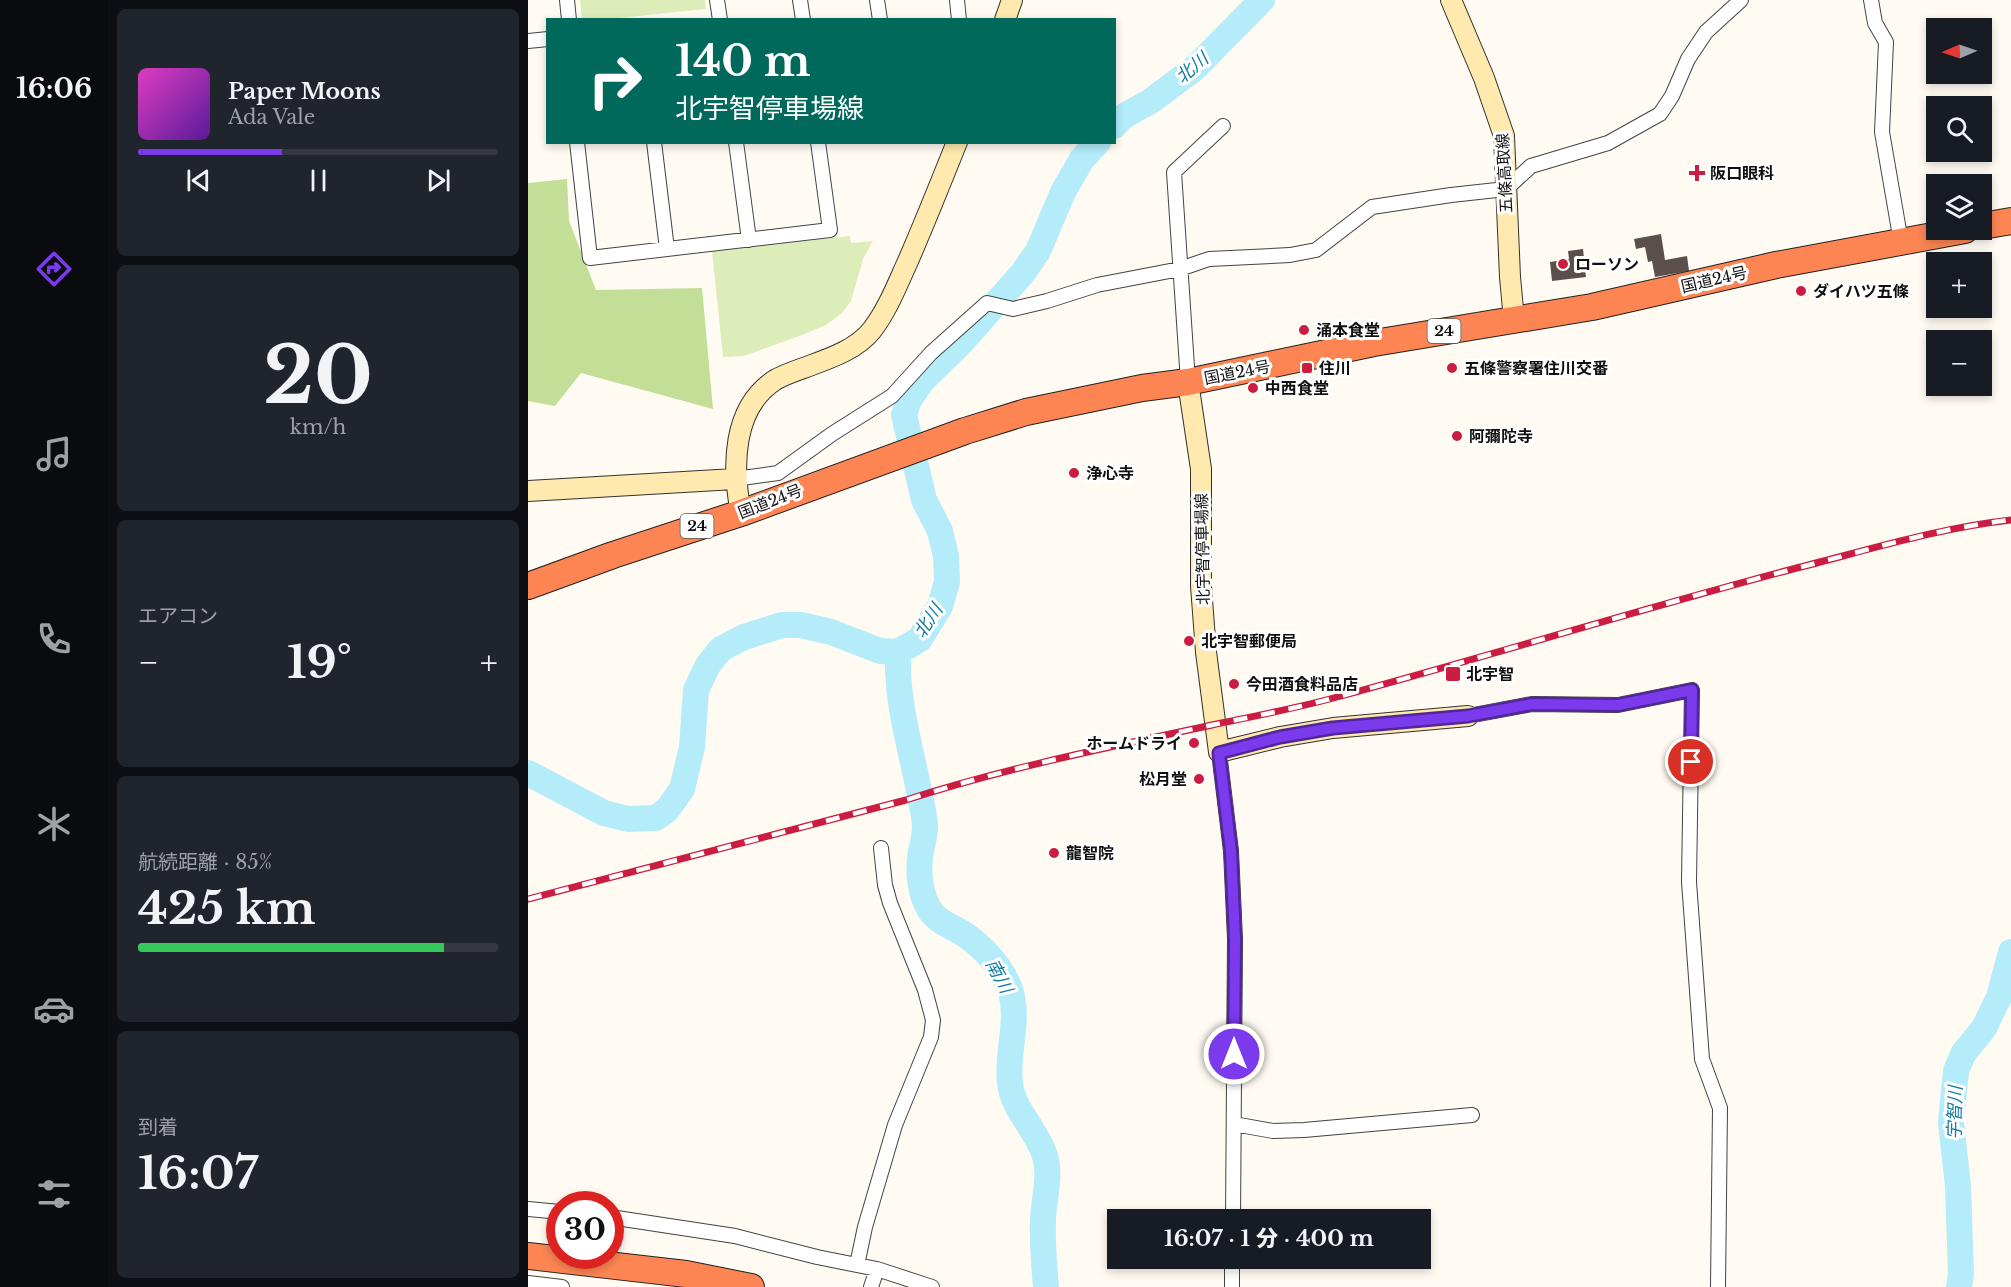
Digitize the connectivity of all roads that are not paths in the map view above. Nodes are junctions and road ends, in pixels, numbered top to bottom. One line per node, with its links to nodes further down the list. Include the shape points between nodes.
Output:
1 (567, 0): 10 (street)
2 (717, 0): 11 (street)
3 (800, 0): 12 (street)
4 (878, 0): 13 (street)
5 (957, 0): 14 (street)
6 (1012, 0): 15 (main road)
7 (1451, 0): 24 (main road, 五條高取線, via 1501,126)
8 (1741, 0): 24 (street, via 1706,32 1660,114 1608,143 1531,166)
9 (1871, 0): 29 (street, via 1875,23 1886,42 1882,132)
10 (569, 18)
11 (715, 18)
12 (803, 18)
13 (880, 18)
14 (959, 18)
15 (1006, 18)
16 (546, 39): 17 (street)
17 (528, 41)
18 (1223, 126): 31 (street, via 1174,172)
19 (577, 144): 30 (street, via 590,258)
20 (654, 144): 30 (street)
21 (736, 144): 28 (street)
22 (818, 144): 28 (street, via 830,230)
23 (956, 144): 34 (main road, via 889,303 871,332 829,359 776,380 755,397 744,417)
24 (1506, 189): 31 (street, via 1372,207 1316,250 1209,259); 32 (main road, 五條高取線)
25 (2011, 221): 26 (highway)
26 (1992, 224)
27 (1926, 237): 29 (highway, 国道24号 / 24)
28 (749, 240): 30 (street)
29 (1901, 242): 32 (highway, 国道24号 / 24)
30 (666, 249)
31 (1180, 269): 33 (street); 34 (street, via 1097,285 1013,309 987,303 931,353 892,396 778,472)
32 (1514, 320): 33 (highway, 国道24号 / 24, via 1374,343)
33 (1188, 382): 36 (highway, 国道24号 / 24, via 1026,412); 39 (main road, 北宇智停車場線, via 1202,470 1201,586)
34 (735, 479): 35 (main road); 36 (main road)
35 (528, 491)
36 (741, 513): 37 (highway, 国道24号 / 24)
37 (528, 586)
38 (1468, 716): 39 (main road, via 1333,728); 61 (street, via 1532,704 1618,705 1692,690 1689,882 1702,1059 1720,1108)
39 (1219, 753): 42 (street, via 1231,851 1235,939)
40 (881, 848): 51 (street, via 890,903 933,1020 931,1037 895,1125)
41 (1472, 1115): 42 (street, via 1304,1130 1273,1131)
42 (1234, 1124): 44 (street)
43 (528, 1209): 45 (street)
44 (1233, 1209)
45 (546, 1211)
46 (624, 1219): 51 (street, via 735,1236)
47 (528, 1246): 48 (highway)
48 (546, 1248)
49 (528, 1256): 54 (highway)
50 (624, 1262): 54 (highway)
51 (856, 1265): 52 (street)
52 (878, 1269): 58 (street); 59 (street)
53 (1232, 1269): 60 (street)
54 (686, 1274): 57 (highway)
55 (528, 1283): 56 (street)
56 (562, 1287)
57 (751, 1287)
58 (871, 1287)
59 (932, 1287)
60 (1232, 1287)
61 (1718, 1287)

